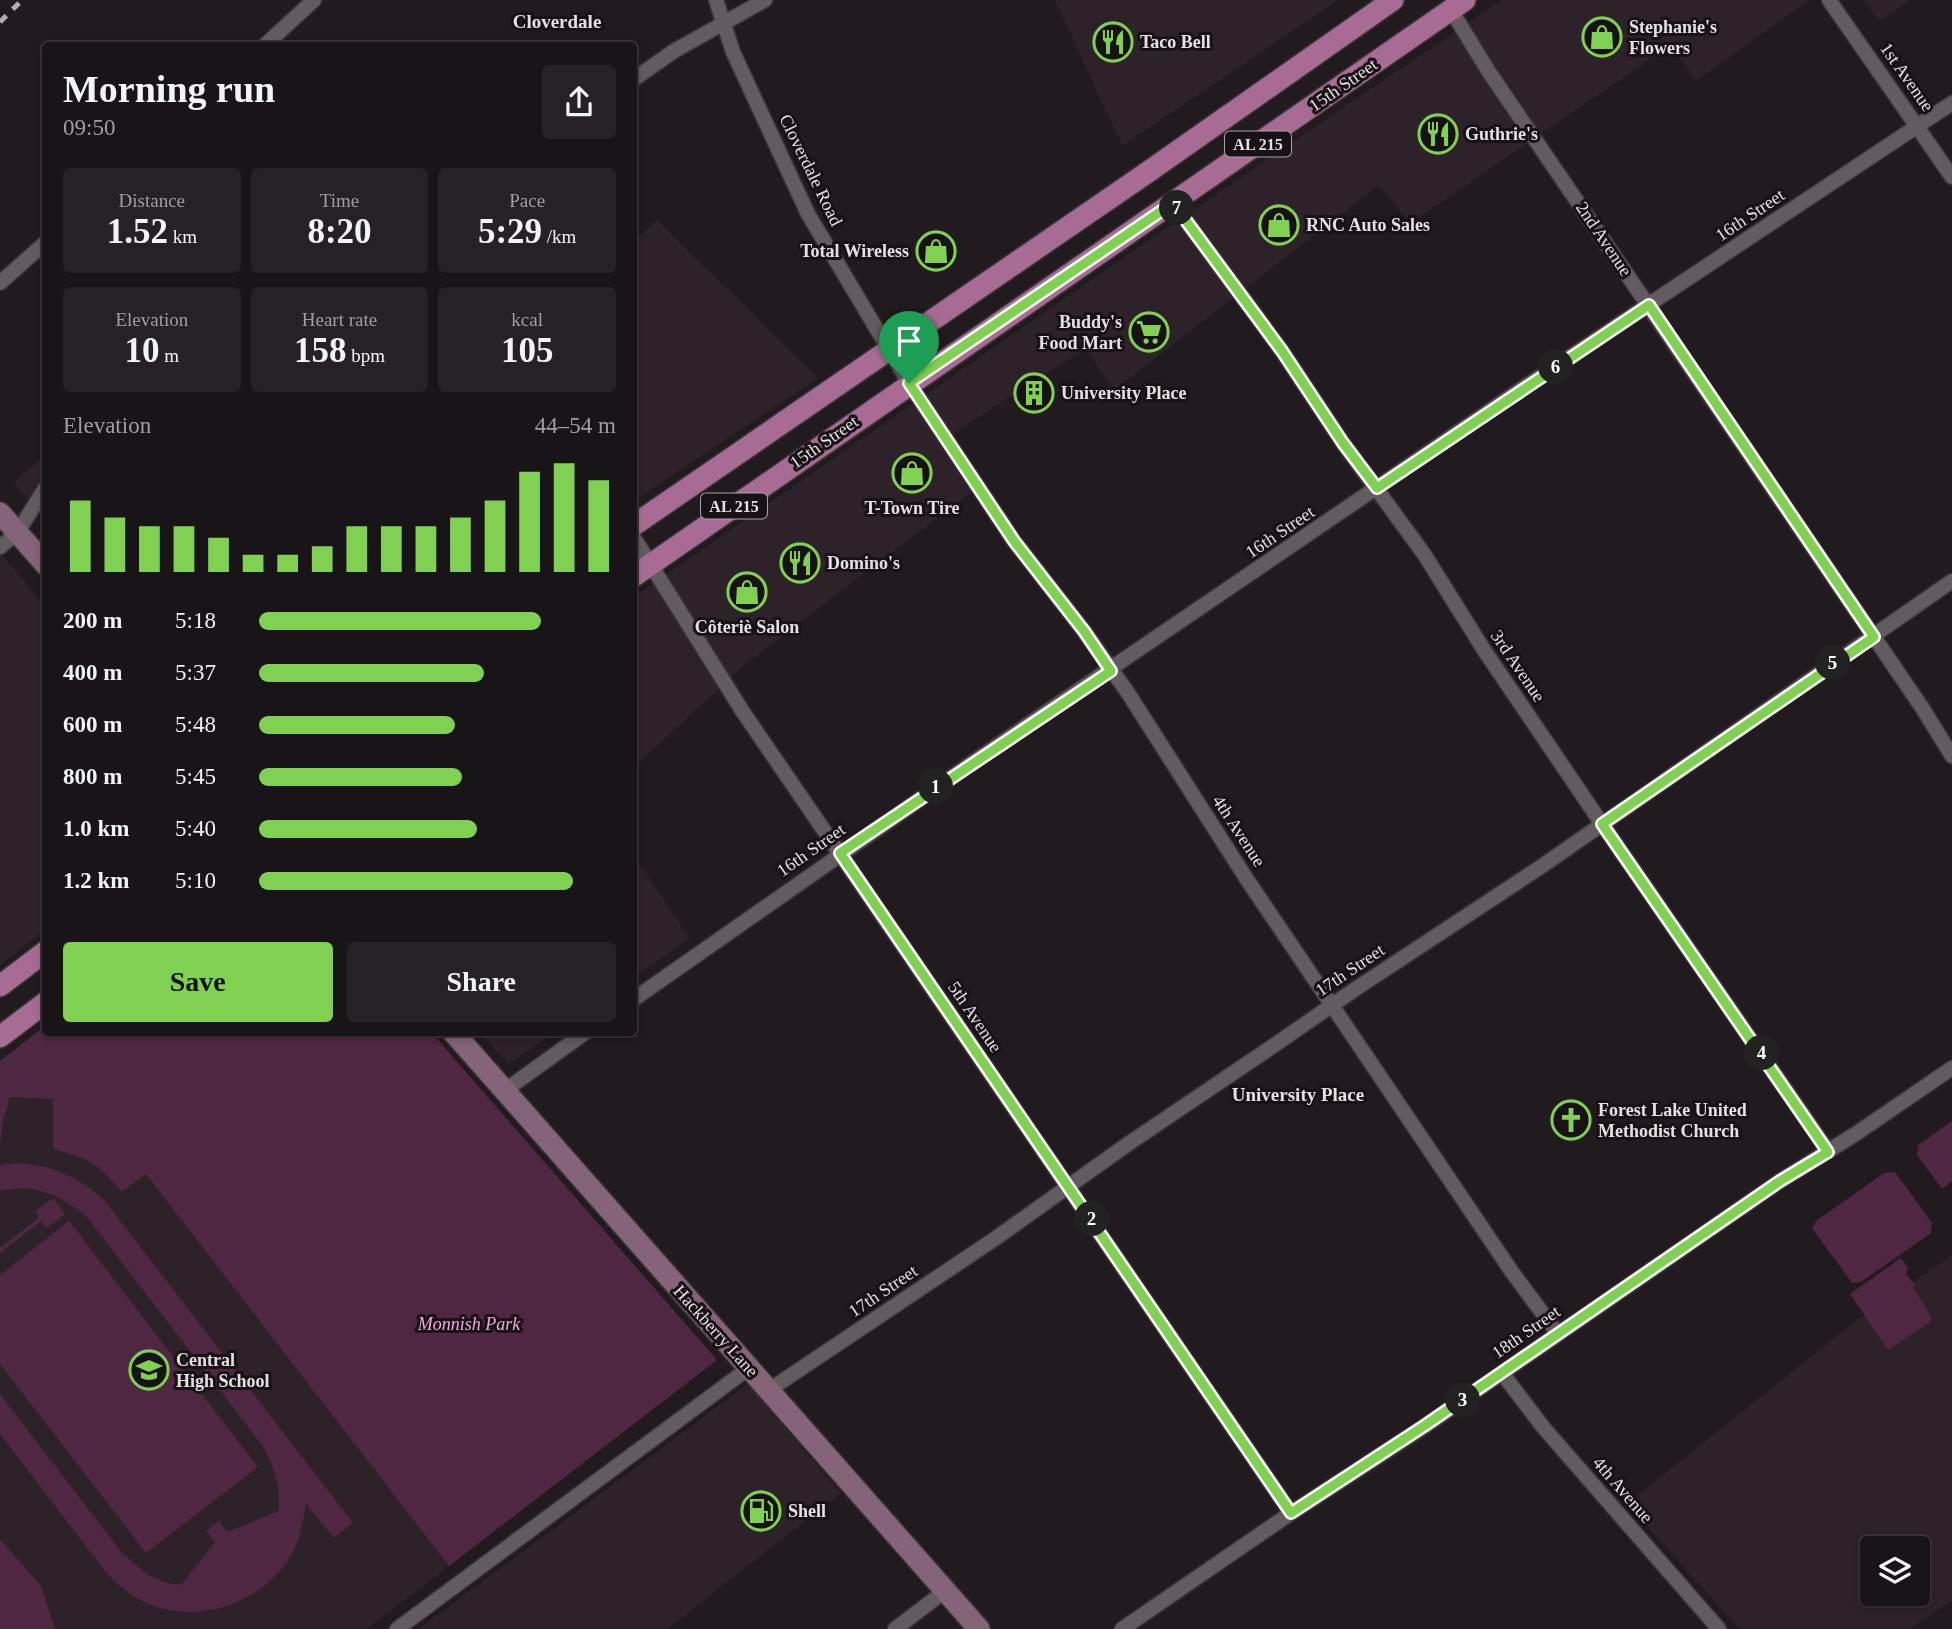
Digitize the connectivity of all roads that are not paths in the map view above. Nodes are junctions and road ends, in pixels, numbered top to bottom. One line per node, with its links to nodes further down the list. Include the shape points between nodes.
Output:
1 (314, 0): 8 (street)
2 (716, 0): 7 (street, Cloverdale Road)
3 (765, 0): 7 (street)
4 (1393, 0): 17 (main road, AL 215)
5 (1829, 0): 11 (street, 1st Avenue)
6 (1453, 3): 13 (main road, 15th Street / AL 215); 16 (street, 2nd Avenue, via 1489,72)
7 (723, 24): 9 (street); 17 (street, Cloverdale Road, via 808,214)
8 (268, 42)
9 (637, 77)
10 (1952, 103): 11 (street, 16th Street)
11 (1918, 126): 12 (street, 1st Avenue); 16 (street, 16th Street)
12 (1952, 177)
13 (1173, 203): 18 (main road, 15th Street / AL 215); 19 (street, 3rd Avenue)
14 (42, 246): 15 (street)
15 (0, 283)
16 (1649, 305): 19 (street, 16th Street); 29 (street, 2nd Avenue)
17 (888, 349): 18 (street, 4th Avenue); 22 (main road, AL 215)
18 (909, 383): 27 (main road, 15th Street / AL 215); 30 (street, 4th Avenue, via 1014,541)
19 (1377, 488): 30 (street, 16th Street); 32 (street, 3rd Avenue)
20 (42, 492): 23 (street)
21 (0, 513): 23 (main road)
22 (637, 523)
23 (17, 533): 24 (street); 26 (main road)
24 (0, 547)
25 (637, 550): 27 (street, 5th Avenue)
26 (42, 561)
27 (642, 570): 33 (street, 5th Avenue)
28 (1952, 582): 29 (street, 17th Street)
29 (1874, 637): 31 (street, 2nd Avenue); 32 (street, 17th Street)
30 (1111, 671): 33 (street, 16th Street); 38 (street, 4th Avenue)
31 (1952, 756)
32 (1602, 824): 38 (street, 17th Street); 44 (street, 3rd Avenue)
33 (840, 853): 36 (street, 16th Street); 45 (street, 5th Avenue)
34 (42, 954): 35 (main road)
35 (0, 986)
36 (637, 997)
37 (42, 1005): 41 (main road)
38 (1332, 1005): 45 (street, 17th Street); 46 (street, 4th Avenue)
39 (456, 1036): 43 (main road, Hackberry Lane)
40 (580, 1036): 43 (street)
41 (0, 1037)
42 (1952, 1068): 44 (street, 18th Street)
43 (504, 1091): 47 (main road, Hackberry Lane)
44 (1828, 1152): 46 (street, 18th Street)
45 (1068, 1185): 49 (street, 17th Street); 50 (street, 5th Avenue)
46 (1558, 1334): 48 (street, 18th Street)
47 (749, 1368): 49 (main road, Hackberry Lane); 53 (street)
48 (1502, 1373): 50 (street, 18th Street); 56 (street, 4th Avenue, via 1543,1427)
49 (769, 1390): 51 (main road, Hackberry Lane)
50 (1291, 1513): 52 (street, 18th Street)
51 (945, 1591): 54 (street); 55 (main road, Hackberry Lane)
52 (1125, 1628)
53 (397, 1629)
54 (895, 1629)
55 (979, 1629)
56 (1719, 1629)

